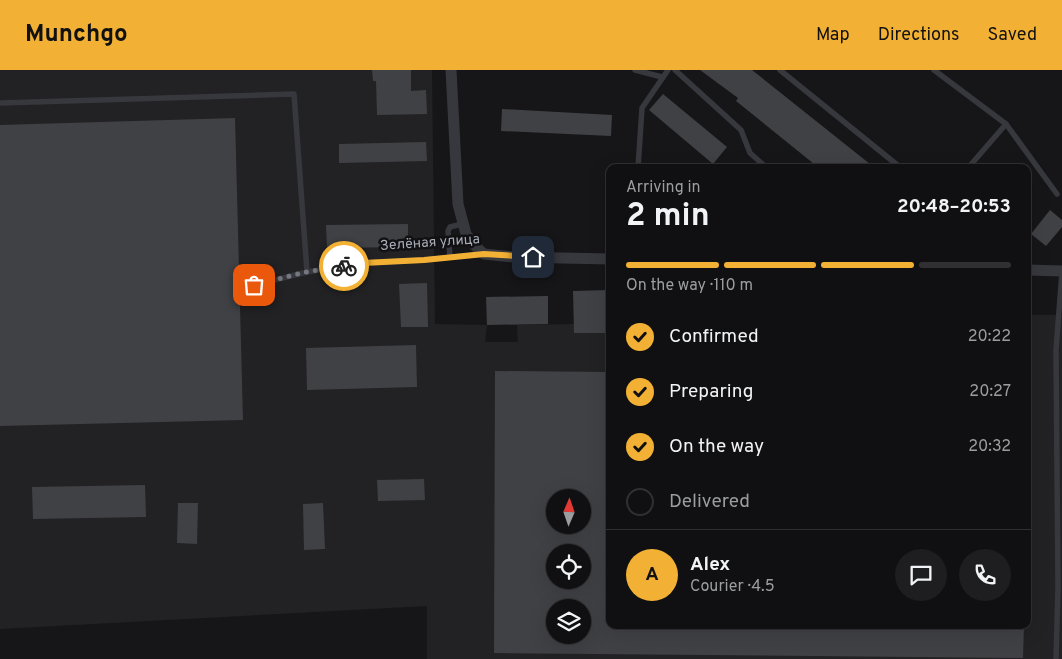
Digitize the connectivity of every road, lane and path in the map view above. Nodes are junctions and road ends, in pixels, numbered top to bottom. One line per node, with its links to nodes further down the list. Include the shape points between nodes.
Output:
1 (451, 70): 15 (street, via 458,204)
2 (635, 70): 7 (lane)
3 (668, 70): 7 (lane)
4 (676, 70): 11 (lane, via 741,130 750,153)
5 (780, 70): 12 (lane)
6 (934, 70): 9 (lane)
7 (662, 77): 10 (lane, via 642,108)
8 (0, 103): 20 (lane, via 294,94)
9 (1006, 124): 13 (lane); 14 (lane)
10 (638, 164)
11 (762, 164)
12 (897, 164)
13 (971, 164)
14 (1057, 194)
15 (462, 224): 16 (street, via 474,245); 17 (lane, via 450,227 448,231)
16 (484, 254): 17 (lane, Зелёная улица); 18 (street, Зелёная улица)
17 (450, 258): 20 (lane, Зелёная улица, via 363,263)
18 (606, 259)
19 (1031, 270): 21 (street)
20 (306, 272): 22 (lane, Зелёная улица)
21 (1062, 272): 23 (lane, via 1056,350)
22 (254, 285)
23 (1056, 659)

